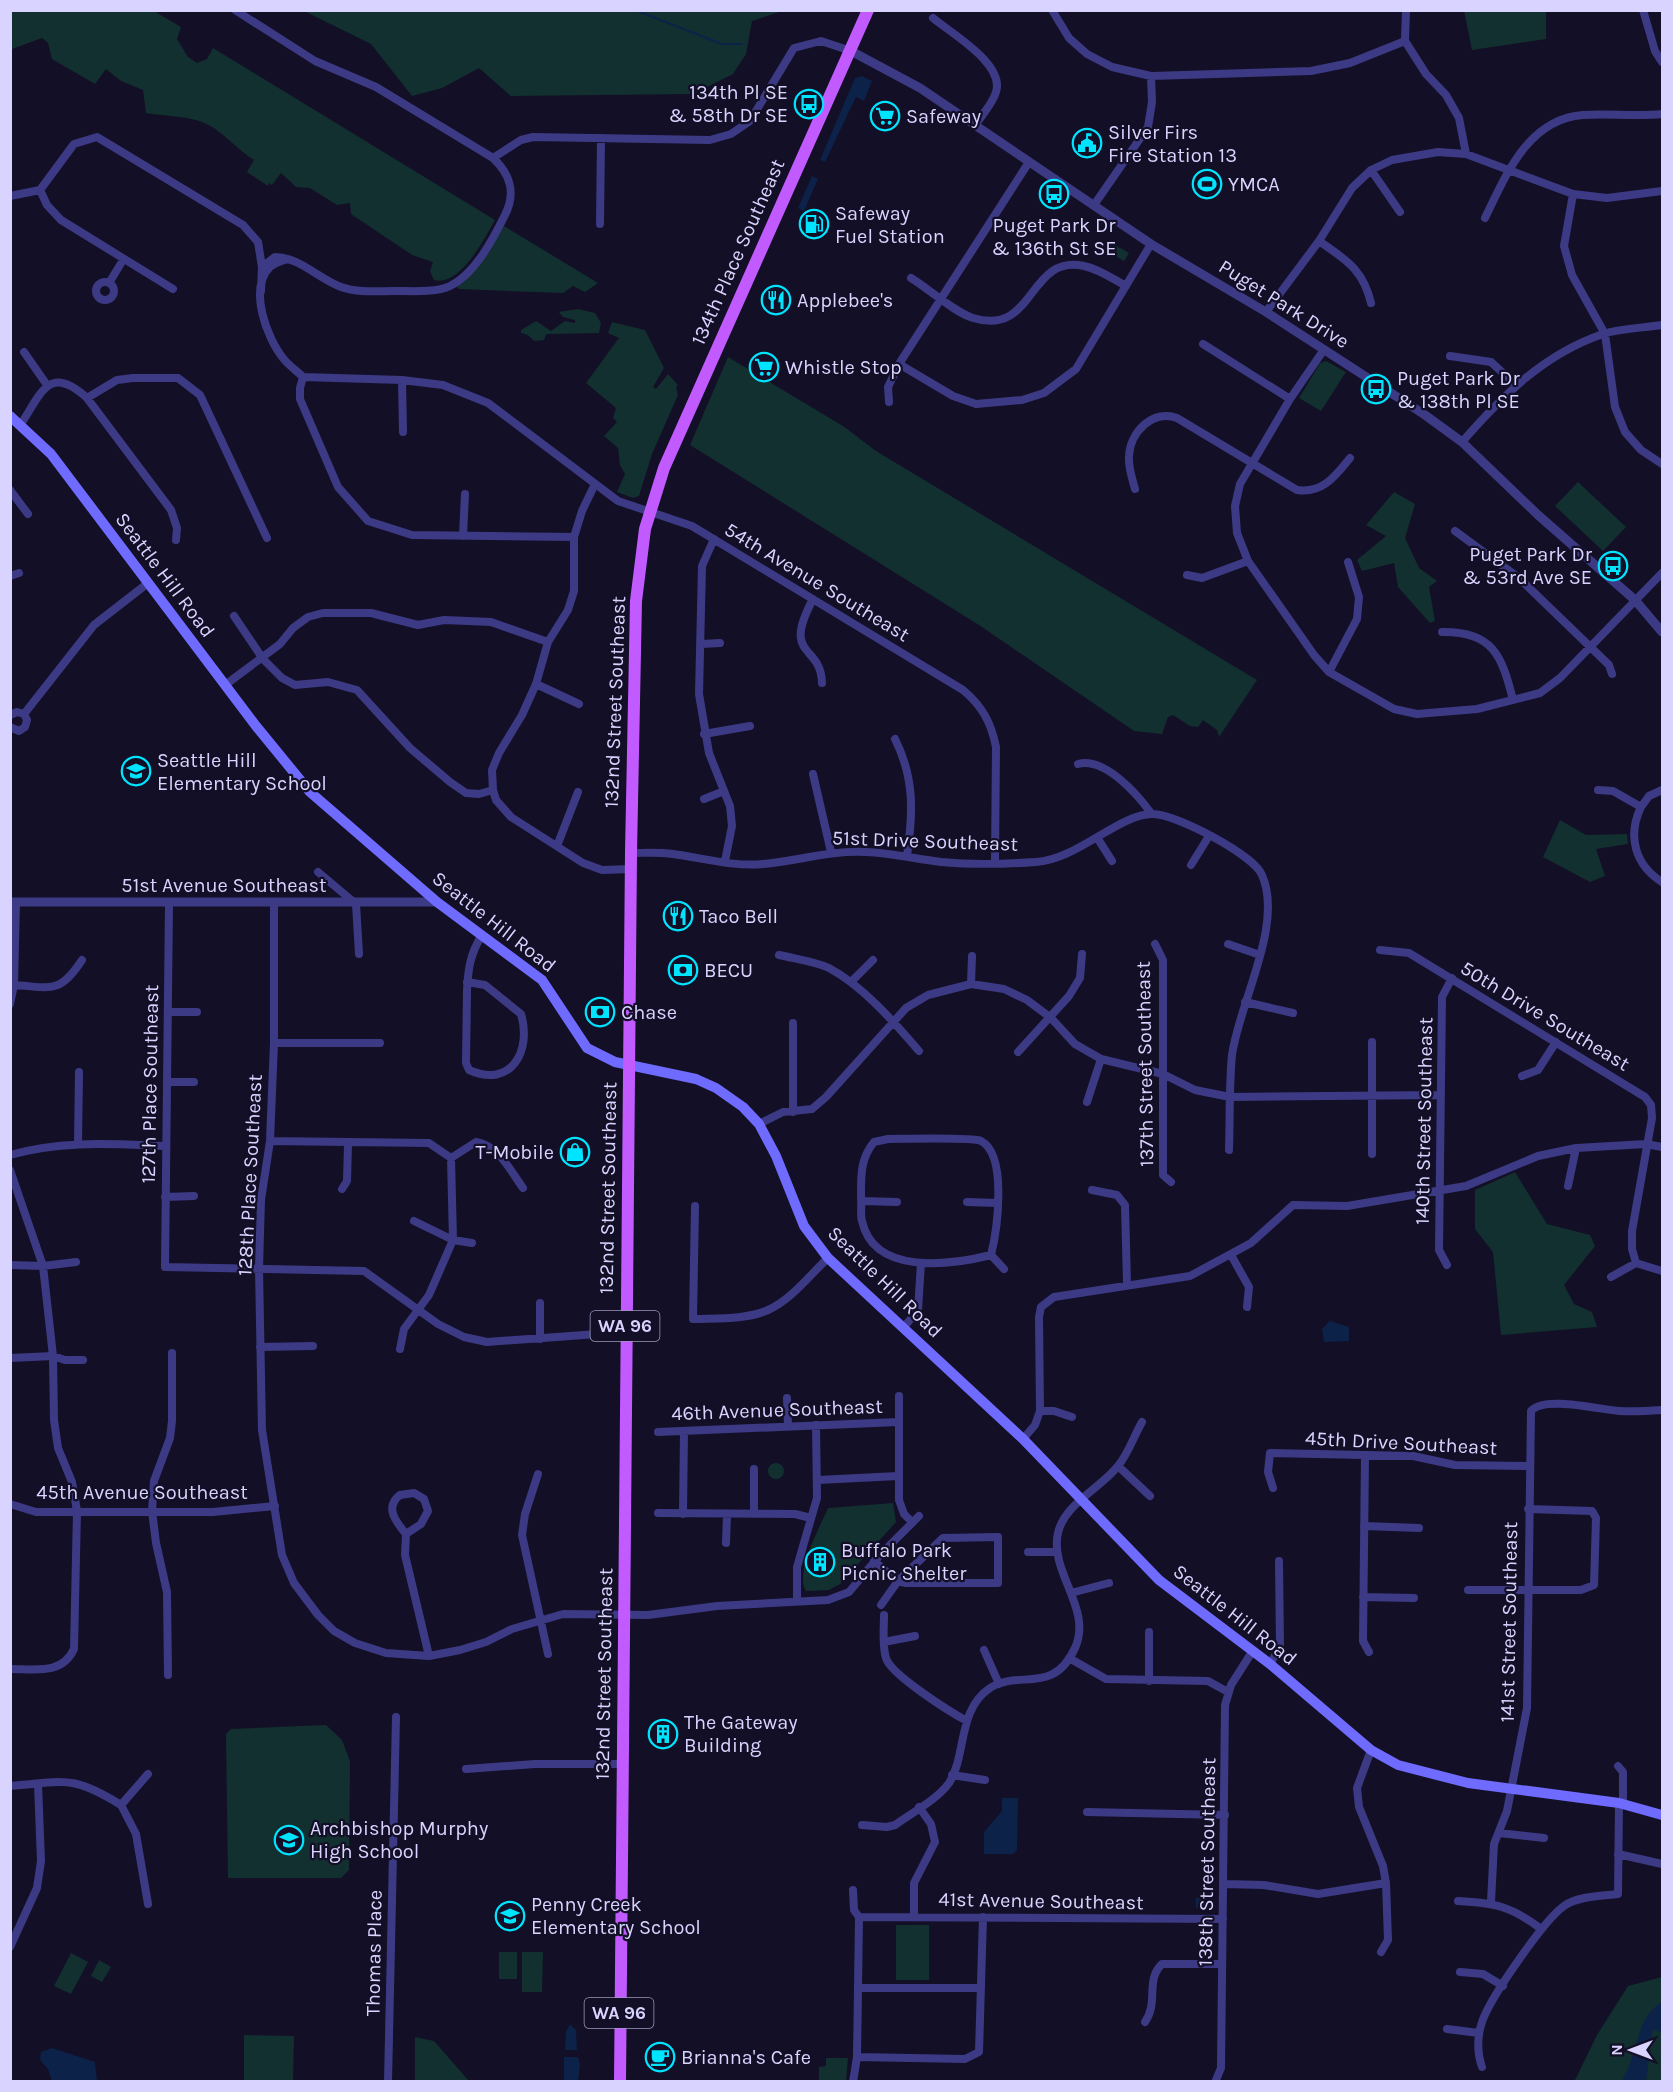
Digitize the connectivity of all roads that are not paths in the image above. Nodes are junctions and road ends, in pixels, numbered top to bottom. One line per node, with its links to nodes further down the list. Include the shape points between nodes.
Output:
1 (235, 10): 15 (street, via 315,61 376,87)
2 (868, 10): 8 (main road, 134th Place Southeast)
3 (1406, 10): 7 (street)
4 (1643, 10): 9 (street)
5 (1052, 13): 10 (street, via 1069,38 1087,54 1112,67)
6 (933, 18): 12 (street, via 991,65 998,80 996,93)
7 (1405, 41): 10 (street, via 1350,63 1311,71); 14 (street, via 1459,118)
8 (851, 51): 12 (street, Puget Park Drive); 13 (street, via 821,41 794,48 750,121 731,134 710,140); 65 (main road, 134th Place Southeast, via 696,392)
9 (1662, 62)
10 (1151, 76): 23 (street, via 1148,128)
11 (1662, 114): 18 (street, via 1562,118 1528,142)
12 (976, 124): 16 (street, Puget Park Drive)
13 (601, 138): 15 (street, via 533,137 521,140); 26 (street)
14 (1466, 154): 17 (street, via 1418,154); 18 (street)
15 (494, 158): 29 (street, via 507,176 512,199 468,273 448,287 358,291 339,286)
16 (1029, 162): 23 (street, Puget Park Drive); 37 (street)
17 (1371, 170): 24 (street); 27 (street, via 1352,188)
18 (1508, 171): 21 (street); 25 (street)
19 (40, 190): 22 (street); 30 (street, via 61,220); 31 (street, via 74,144 97,137 243,225 260,250)
20 (1662, 191): 21 (street, via 1607,198)
21 (1572, 194): 41 (street, via 1564,246 1572,274)
22 (10, 196)
23 (1094, 205): 28 (street, Puget Park Drive)
24 (1400, 212)
25 (1485, 218)
26 (600, 224)
27 (1318, 241): 38 (street, via 1351,264 1366,282); 39 (street)
28 (1151, 244): 34 (street); 39 (street, Puget Park Drive)
29 (287, 259): 31 (street, via 275,257); 36 (street, via 268,268)
30 (123, 260): 33 (street); 35 (street)
31 (262, 267): 36 (street)
32 (911, 278): 37 (street)
33 (109, 283)
34 (1126, 286): 37 (street, via 1083,266 1069,265 1049,273 1021,309 996,321 971,317); 46 (street, via 1076,369 1044,393 1022,400 976,404 953,396)
35 (174, 289)
36 (261, 291): 47 (street, via 269,336 284,360)
37 (941, 297): 46 (street)
38 (1371, 303)
39 (1266, 312): 43 (street, Puget Park Drive)
40 (1662, 325): 41 (street)
41 (1605, 334): 50 (street, via 1572,347); 60 (street, via 1615,407 1625,432 1641,450)
42 (1203, 344): 52 (street)
43 (1323, 351): 52 (street); 57 (street, Puget Park Drive, via 1384,387)
44 (24, 352): 49 (street)
45 (1449, 356): 50 (street, via 1491,362)
46 (899, 364): 53 (street, via 888,387)
47 (303, 377): 48 (street, 54th Avenue Southeast); 68 (street, via 300,399 338,487 368,521 412,535)
48 (402, 380): 56 (street); 61 (street, 54th Avenue Southeast, via 443,385 488,403)
49 (47, 385): 51 (street, via 72,385); 55 (street)
50 (1516, 385): 57 (street)
51 (87, 398): 70 (street, via 117,380 133,378 178,378 200,395); 72 (street, via 171,510)
52 (1290, 399): 59 (street)
53 (889, 402)
54 (10, 416): 55 (main road, Seattle Hill Road)
55 (21, 424): 79 (main road, Seattle Hill Road, via 51,454)
56 (403, 432)
57 (1462, 442): 81 (street, Puget Park Drive)
58 (1350, 458): 59 (street, via 1325,485 1306,491 1297,490)
59 (1252, 464): 62 (street, via 1177,418 1156,416 1144,423 1129,454); 73 (street, via 1240,484 1235,506 1238,533)
60 (1662, 464)
61 (595, 484): 65 (street, 54th Avenue Southeast, via 618,501); 69 (street)
62 (1135, 489)
63 (12, 494): 66 (street)
64 (465, 494): 68 (street)
65 (649, 513): 71 (street, 54th Avenue Southeast, via 692,526); 117 (main road, 132nd Street Southeast, via 636,601)
66 (28, 514)
67 (1455, 531): 88 (street, via 1519,578)
68 (463, 536): 69 (street)
69 (573, 537): 85 (street, via 574,591 568,610)
70 (267, 538)
71 (714, 539): 80 (street, 54th Avenue Southeast); 87 (street, via 702,566)
72 (176, 540)
73 (1248, 561): 77 (street, via 1202,578); 90 (street)
74 (1348, 562): 90 (street, via 1359,597 1357,619)
75 (20, 573): 78 (street)
76 (1662, 573): 81 (street)
77 (1187, 575)
78 (10, 576)
79 (148, 583): 94 (main road, Seattle Hill Road); 97 (street, via 94,625)
80 (813, 599): 92 (street, via 800,625 800,634 806,653 822,671); 121 (street, 54th Avenue Southeast, via 963,690 981,705 993,729 996,747)
81 (1635, 600): 84 (street, Puget Park Drive); 88 (street)
82 (234, 616): 89 (street)
83 (1442, 632): 95 (street, via 1476,635 1491,647 1505,669)
84 (1662, 632)
85 (548, 642): 89 (street, via 491,622 444,620 418,625 371,613 338,612 308,617); 93 (street)
86 (720, 643): 87 (street)
87 (701, 644): 101 (street, via 699,694)
88 (1590, 646): 91 (street, via 1609,665); 95 (street, via 1540,693)
89 (262, 659): 94 (street); 106 (street, via 295,685 328,682 357,690 410,748 450,782 466,793)
90 (1329, 672): 95 (street, via 1394,709 1417,714 1467,710)
91 (1612, 674)
92 (822, 683)
93 (536, 684): 96 (street); 106 (street, via 495,761)
94 (225, 685): 127 (main road, Seattle Hill Road, via 310,792)
95 (1513, 700)
96 (579, 704)
97 (24, 714): 98 (street); 100 (street, via 25,727 19,731)
98 (10, 715)
99 (750, 726): 101 (street)
100 (10, 727)
101 (704, 734): 108 (street)
102 (895, 739): 118 (street, via 912,786)
103 (1078, 764): 112 (street, via 1086,762 1110,772 1135,791)
104 (813, 774): 116 (street)
105 (1662, 789): 111 (street, via 1649,796)
106 (493, 790): 115 (street, via 496,800 511,817)
107 (1598, 790): 111 (street, via 1613,791)
108 (724, 791): 110 (street); 119 (street, via 732,826)
109 (578, 792): 115 (street)
110 (704, 798)
111 (1641, 807): 125 (street, via 1634,820 1636,856 1650,875)
112 (1151, 813): 113 (street, via 1173,817); 114 (street, 51st Drive Southeast, via 1120,824)
113 (1209, 836): 122 (street); 138 (street, via 1249,860 1262,874 1266,885 1266,928)
114 (1098, 838): 120 (street); 121 (street, 51st Drive Southeast, via 1055,859)
115 (557, 846): 123 (street, via 602,870)
116 (831, 852): 118 (street, 51st Drive Southeast); 119 (street, 51st Drive Southeast, via 761,864)
117 (631, 853): 119 (street, 51st Drive Southeast); 123 (main road, 132nd Street Southeast)
118 (907, 856): 121 (street, 51st Drive Southeast, via 942,862)
119 (725, 861)
120 (1112, 861)
121 (995, 862)
122 (1191, 865)
123 (632, 869): 162 (main road, 132nd Street Southeast)
124 (318, 872): 130 (street)
125 (1662, 882)
126 (13, 902): 128 (street, 51st Avenue Southeast); 146 (street)
127 (438, 902): 130 (street, 51st Avenue Southeast); 131 (main road, Seattle Hill Road)
128 (169, 903): 129 (street, 51st Avenue Southeast); 149 (street, 127th Place Southeast)
129 (274, 903): 130 (street, 51st Avenue Southeast); 158 (street, 128th Place Southeast)
130 (356, 904): 135 (street)
131 (482, 935): 144 (street, via 468,963); 162 (main road, Seattle Hill Road, via 542,980 587,1048)
132 (1228, 944): 138 (street)
133 (1155, 945): 164 (street, 137th Street Southeast, via 1163,960)
134 (1380, 950): 142 (street, 50th Drive Southeast, via 1409,953)
135 (359, 954)
136 (1082, 954): 152 (street, via 1080,978)
137 (779, 955): 143 (street, via 821,965)
138 (1260, 955): 147 (street)
139 (972, 956): 145 (street)
140 (81, 960): 146 (street, via 66,982 55,988)
141 (873, 960): 143 (street)
142 (1452, 978): 156 (street, 50th Drive Southeast); 168 (street, 140th Street Southeast, via 1442,998)
143 (852, 981): 153 (street)
144 (467, 982): 144 (street, via 485,985 518,1009 523,1020 522,1046 514,1067 486,1076 469,1070)
145 (971, 984): 152 (street, via 1004,989 1028,1000); 153 (street, via 928,995)
146 (12, 985): 148 (street)
147 (1245, 1002): 151 (street); 170 (street, via 1232,1055)
148 (10, 1004)
149 (168, 1012): 150 (street); 166 (street, 127th Place Southeast)
150 (196, 1012)
151 (1293, 1014)
152 (1051, 1018): 160 (street); 161 (street, via 1075,1044)
153 (893, 1021): 159 (street); 172 (street, via 826,1097 812,1109)
154 (793, 1023): 172 (street)
155 (1372, 1042): 169 (street)
156 (1556, 1042): 165 (street, via 1538,1070); 177 (street, 50th Drive Southeast, via 1645,1097 1651,1105 1652,1118)
157 (380, 1043): 158 (street)
158 (274, 1044): 174 (street, 128th Place Southeast)
159 (919, 1051)
160 (1018, 1052)
161 (1101, 1059): 164 (street); 171 (street)
162 (630, 1066): 173 (main road, Seattle Hill Road, via 667,1071 709,1084 736,1101); 220 (main road, 132nd Street Southeast / WA 96)
163 (79, 1072): 175 (street)
164 (1163, 1074): 170 (street, via 1195,1090); 186 (street, 137th Street Southeast, via 1163,1175)
165 (1522, 1076)
166 (167, 1082): 167 (street); 178 (street, 127th Place Southeast)
167 (194, 1082)
168 (1441, 1095): 169 (street); 191 (street, 140th Street Southeast)
169 (1371, 1096): 170 (street); 182 (street)
170 (1230, 1097): 181 (street)
171 (1086, 1102)
172 (793, 1112): 173 (street, via 783,1112)
173 (759, 1124): 204 (main road, Seattle Hill Road, via 804,1226)
174 (270, 1141): 176 (street); 211 (street, 128th Place Southeast, via 261,1200)
175 (78, 1143): 178 (street); 183 (street, via 40,1146)
176 (348, 1144): 184 (street, via 429,1143); 189 (street, via 347,1181)
177 (1646, 1144): 179 (street); 180 (street); 207 (street, 50th Drive Southeast, via 1632,1231)
178 (165, 1146): 193 (street, 127th Place Southeast)
179 (1662, 1147)
180 (1576, 1148): 187 (street); 191 (street, via 1538,1156 1466,1186)
181 (1229, 1150)
182 (1372, 1154)
183 (10, 1155)
184 (450, 1158): 188 (street, via 476,1142 484,1144 493,1148); 200 (street)
185 (10, 1170): 210 (street)
186 (1171, 1182)
187 (1568, 1186)
188 (523, 1188)
189 (342, 1189)
190 (1092, 1190): 215 (street, via 1117,1195 1125,1205)
191 (1440, 1191): 203 (street, via 1347,1206 1293,1205 1251,1243); 209 (street, 140th Street Southeast, via 1439,1250)
192 (194, 1196): 193 (street)
193 (165, 1197): 211 (street, 127th Place Southeast, via 165,1266)
194 (862, 1200): 195 (street); 197 (street, via 864,1154 874,1142 980,1140 993,1152); 206 (street, via 862,1222 880,1250 895,1259)
195 (897, 1202)
196 (967, 1202): 197 (street)
197 (997, 1203): 202 (street, via 997,1232)
198 (695, 1206): 204 (street, via 693,1319 768,1310)
199 (414, 1221): 200 (street)
200 (453, 1240): 201 (street); 218 (street)
201 (472, 1243)
202 (991, 1255): 206 (street, via 966,1262); 212 (street)
203 (1231, 1255): 215 (street, via 1190,1276); 217 (street, via 1250,1287)
204 (828, 1258): 219 (main road, Seattle Hill Road)
205 (76, 1262): 210 (street)
206 (921, 1263): 219 (street, via 918,1310)
207 (1636, 1263): 213 (street); 214 (street)
208 (10, 1265): 210 (street)
209 (1447, 1265)
210 (43, 1266): 226 (street)
211 (260, 1268): 218 (street, via 364,1271); 223 (street, 128th Place Southeast)
212 (1004, 1269)
213 (1662, 1271)
214 (1611, 1277)
215 (1127, 1284): 232 (street, via 1054,1297 1041,1307)
216 (540, 1303): 221 (street)
217 (1246, 1307)
218 (419, 1309): 221 (street, via 464,1337 487,1342); 224 (street, via 404,1329)
219 (904, 1327): 240 (main road, Seattle Hill Road)
220 (625, 1332): 221 (street); 280 (main road, 132nd Street Southeast / WA 96)
221 (540, 1339)
222 (313, 1346): 223 (street)
223 (260, 1347): 252 (street, 128th Place Southeast, via 262,1430)
224 (400, 1349)
225 (172, 1353): 255 (street, via 170,1438 154,1481)
226 (53, 1356): 227 (street); 228 (street); 254 (street, via 58,1448 72,1482)
227 (10, 1358)
228 (83, 1360)
229 (899, 1396): 234 (street)
230 (787, 1398): 237 (street)
231 (1662, 1410): 243 (street, 141st Street Southeast, via 1541,1405 1531,1411)
232 (1040, 1412): 233 (street); 240 (street)
233 (1072, 1417)
234 (898, 1422): 236 (street, 46th Avenue Southeast); 246 (street)
235 (1142, 1422): 242 (street)
236 (816, 1425): 237 (street, 46th Avenue Southeast); 247 (street)
237 (788, 1426): 238 (street, 46th Avenue Southeast)
238 (684, 1431): 239 (street, 46th Avenue Southeast); 257 (street)
239 (658, 1432)
240 (1023, 1438): 250 (main road, Seattle Hill Road)
241 (1365, 1456): 243 (street, 45th Drive Southeast, via 1413,1456 1455,1465); 248 (street, 45th Drive Southeast, via 1270,1453 1268,1472); 263 (street)
242 (1118, 1466): 249 (street); 250 (street)
243 (1529, 1466): 253 (street, 141st Street Southeast)
244 (754, 1469): 259 (street)
245 (538, 1474): 282 (street, via 522,1535)
246 (898, 1476): 247 (street); 262 (street, via 899,1500)
247 (818, 1480): 261 (street)
248 (1273, 1488)
249 (1150, 1496)
250 (1082, 1500): 268 (street, via 1061,1524); 287 (main road, Seattle Hill Road, via 1159,1580)
251 (10, 1504): 254 (street, 45th Avenue Southeast, via 36,1512)
252 (275, 1506): 255 (street, 45th Avenue Southeast, via 213,1512); 290 (street, 128th Place Southeast, via 282,1556 294,1583 334,1631 386,1653)
253 (1528, 1509): 274 (street, 141st Street Southeast); 274 (street, via 1592,1511 1596,1518 1594,1585)
254 (77, 1511): 255 (street, 45th Avenue Southeast); 293 (street, via 74,1649 69,1659 51,1670)
255 (152, 1511): 294 (street, via 168,1592)
256 (658, 1513): 257 (street)
257 (683, 1514): 258 (street)
258 (727, 1514): 259 (street); 266 (street)
259 (754, 1514): 261 (street)
260 (919, 1516): 262 (street, 128th Place Southeast)
261 (811, 1518): 278 (street, via 797,1567)
262 (912, 1522): 269 (street, 128th Place Southeast)
263 (1364, 1526): 264 (street); 276 (street)
264 (1419, 1528)
265 (406, 1534): 265 (street, via 421,1524 428,1511 424,1499 414,1493 400,1495 392,1504 392,1515); 290 (street, via 405,1555)
266 (726, 1543)
267 (1028, 1552): 268 (street)
268 (1056, 1552): 275 (street)
269 (874, 1561): 271 (street); 278 (street, 128th Place Southeast, via 849,1592 839,1598)
270 (1280, 1561): 292 (street, via 1280,1647)
271 (898, 1581): 271 (street, via 943,1538 998,1537 998,1583); 279 (street)
272 (1109, 1583): 275 (street)
273 (1467, 1590): 274 (street)
274 (1528, 1590): 309 (street, 141st Street Southeast, via 1527,1708)
275 (1071, 1593): 291 (street, via 1079,1634)
276 (1363, 1597): 277 (street); 288 (street, via 1363,1641)
277 (1414, 1598)
278 (797, 1601): 280 (street, 128th Place Southeast)
279 (881, 1605)
280 (626, 1614): 282 (street, 128th Place Southeast, via 563,1614); 301 (main road, 132nd Street Southeast / WA 96)
281 (884, 1615): 285 (street)
282 (540, 1620): 289 (street); 290 (street, 128th Place Southeast, via 486,1642)
283 (1149, 1632): 295 (street)
284 (915, 1636): 285 (street)
285 (884, 1642): 299 (street, via 890,1668 939,1706)
286 (984, 1650): 296 (street)
287 (1252, 1652): 292 (main road, Seattle Hill Road); 297 (street, 138th Street Southeast)
288 (1369, 1652)
289 (548, 1654)
290 (429, 1656)
291 (1069, 1659): 295 (street, via 1106,1679); 296 (street, via 1044,1678)
292 (1270, 1664): 300 (main road, Seattle Hill Road)
293 (10, 1669)
294 (168, 1675)
295 (1149, 1681): 297 (street, via 1208,1681)
296 (999, 1684): 299 (street, via 975,1704)
297 (1228, 1692): 314 (street, 138th Street Southeast)
298 (396, 1717): 345 (street, Thomas Place)
299 (967, 1721): 305 (street)
300 (1371, 1750): 309 (main road, Seattle Hill Road, via 1398,1765 1433,1775); 321 (street, via 1359,1777 1359,1808)
301 (621, 1764): 303 (street); 346 (main road, 132nd Street Southeast / WA 96)
302 (1618, 1766): 310 (street, via 1623,1772)
303 (466, 1768)
304 (148, 1774): 311 (street)
305 (952, 1775): 306 (street); 312 (street, via 945,1787)
306 (985, 1780)
307 (38, 1784): 308 (street); 311 (street, via 72,1781); 332 (street, via 41,1861 37,1888)
308 (10, 1786)
309 (1512, 1788): 310 (main road, Seattle Hill Road); 317 (street, 141st Street Southeast)
310 (1621, 1803): 315 (main road, Seattle Hill Road); 319 (street)
311 (121, 1804): 326 (street, via 136,1834)
312 (919, 1807): 316 (street, via 887,1827); 327 (street, via 931,1824 935,1842 915,1883)
313 (1086, 1812): 314 (street)
314 (1225, 1815): 322 (street, 138th Street Southeast)
315 (1662, 1815)
316 (862, 1825)
317 (1499, 1833): 318 (street); 325 (street, 141st Street Southeast, via 1492,1856)
318 (1545, 1838)
319 (1618, 1854): 320 (street); 331 (street, via 1618,1894 1566,1904)
320 (1662, 1864)
321 (1386, 1883): 322 (street, via 1318,1894 1264,1885); 333 (street, via 1388,1940)
322 (1224, 1884): 330 (street, 138th Street Southeast)
323 (853, 1890): 328 (street, via 854,1910)
324 (1458, 1901): 325 (street)
325 (1491, 1902): 331 (street, via 1509,1907)
326 (148, 1904)
327 (915, 1916): 328 (street, 41st Avenue Southeast); 329 (street, 41st Avenue Southeast)
328 (859, 1917): 337 (street)
329 (983, 1917): 330 (street, 41st Avenue Southeast); 338 (street)
330 (1223, 1919): 334 (street, 138th Street Southeast)
331 (1540, 1928): 336 (street)
332 (10, 1947)
333 (1381, 1952)
334 (1221, 1964): 339 (street, via 1162,1964 1154,1975 1152,2011); 344 (street, 138th Street Southeast, via 1221,2068)
335 (1460, 1972): 336 (street, via 1483,1974)
336 (1503, 1986): 341 (street, via 1489,2006)
337 (858, 1988): 338 (street); 342 (street)
338 (981, 1988): 342 (street, via 979,2052 965,2059)
339 (1145, 2022)
340 (1447, 2029): 341 (street)
341 (1479, 2033): 343 (street)
342 (857, 2057): 347 (street)
343 (1482, 2067)
344 (1216, 2080)
345 (388, 2082)
346 (620, 2082)
347 (854, 2082)

